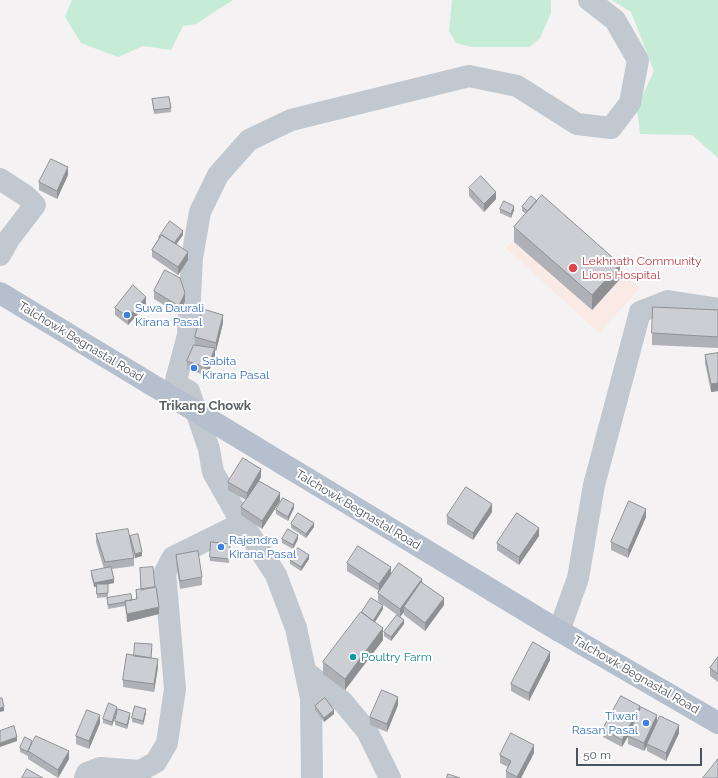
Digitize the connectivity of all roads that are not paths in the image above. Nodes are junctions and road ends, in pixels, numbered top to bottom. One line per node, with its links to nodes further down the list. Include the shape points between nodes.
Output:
1 (589, 0): 6 (street, via 615,20 638,60 630,103 611,128 577,124 517,86 469,76 291,120 249,140 218,175 200,212 192,258 188,335 175,384 189,392)
2 (0, 179): 3 (street, via 35,205)
3 (0, 255)
4 (0, 293): 6 (main road, Talchowk Begnastal Road)
5 (718, 309): 8 (street, via 668,301 640,312 594,485 578,578)
6 (197, 412): 7 (street, via 213,472); 8 (main road, Talchowk Begnastal Road)
7 (242, 523): 9 (street, via 276,575 296,628); 11 (street, via 173,557 165,572 175,689 167,743 156,762 140,771 100,768 87,773)
8 (559, 630): 10 (main road, Talchowk Begnastal Road)
9 (305, 671): 12 (street, via 311,698); 13 (street, via 342,701 367,731)
10 (718, 723)
11 (85, 778)
12 (312, 778)
13 (390, 778)

